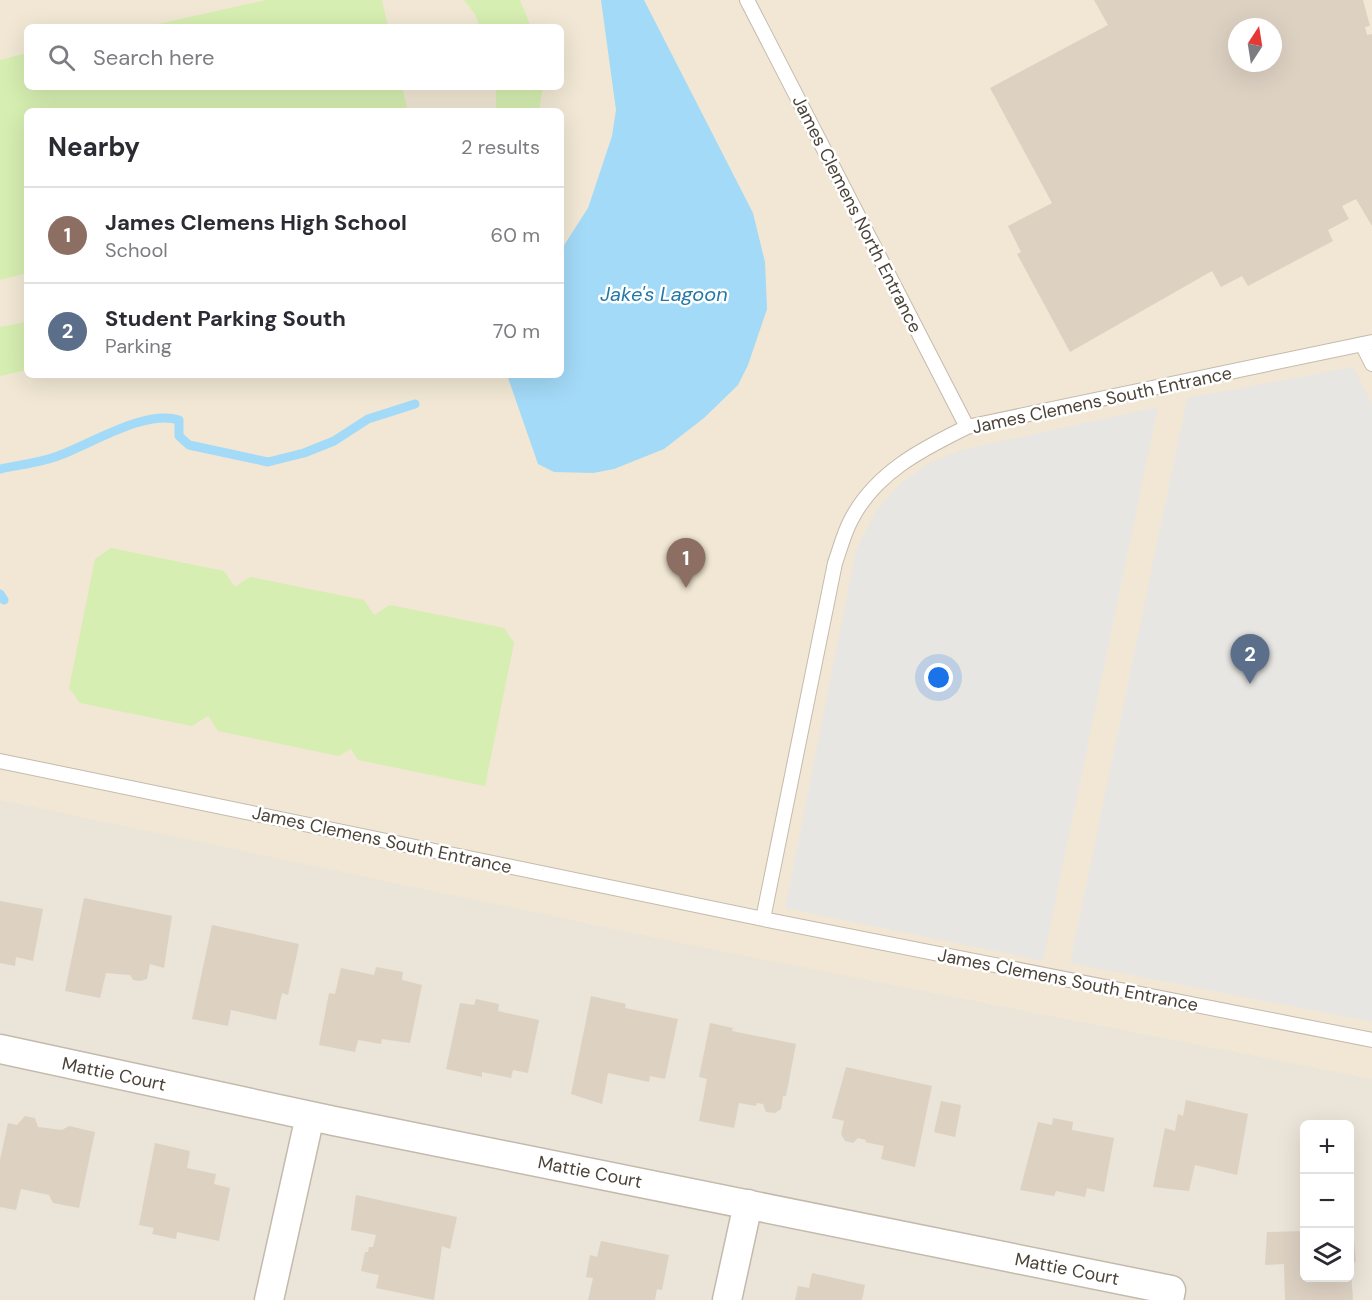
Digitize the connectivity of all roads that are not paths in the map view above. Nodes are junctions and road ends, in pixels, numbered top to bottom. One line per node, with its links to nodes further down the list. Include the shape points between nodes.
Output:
1 (747, 0): 4 (lane, James Clemens North Entrance)
2 (1367, 343): 3 (lane, James Clemens South Entrance); 4 (lane, James Clemens South Entrance)
3 (1372, 364)
4 (967, 427): 6 (lane, James Clemens South Entrance, via 921,449 879,482 851,519 835,563)
5 (0, 761): 6 (lane, James Clemens South Entrance)
6 (764, 919): 7 (lane, James Clemens South Entrance)
7 (1372, 1040)
8 (0, 1049): 9 (street, Mattie Court)
9 (310, 1116): 10 (street, Mattie Court); 11 (street)
10 (748, 1204): 12 (street); 13 (street, Mattie Court, via 1171,1290)
11 (269, 1300)
12 (727, 1300)
13 (1169, 1300)

